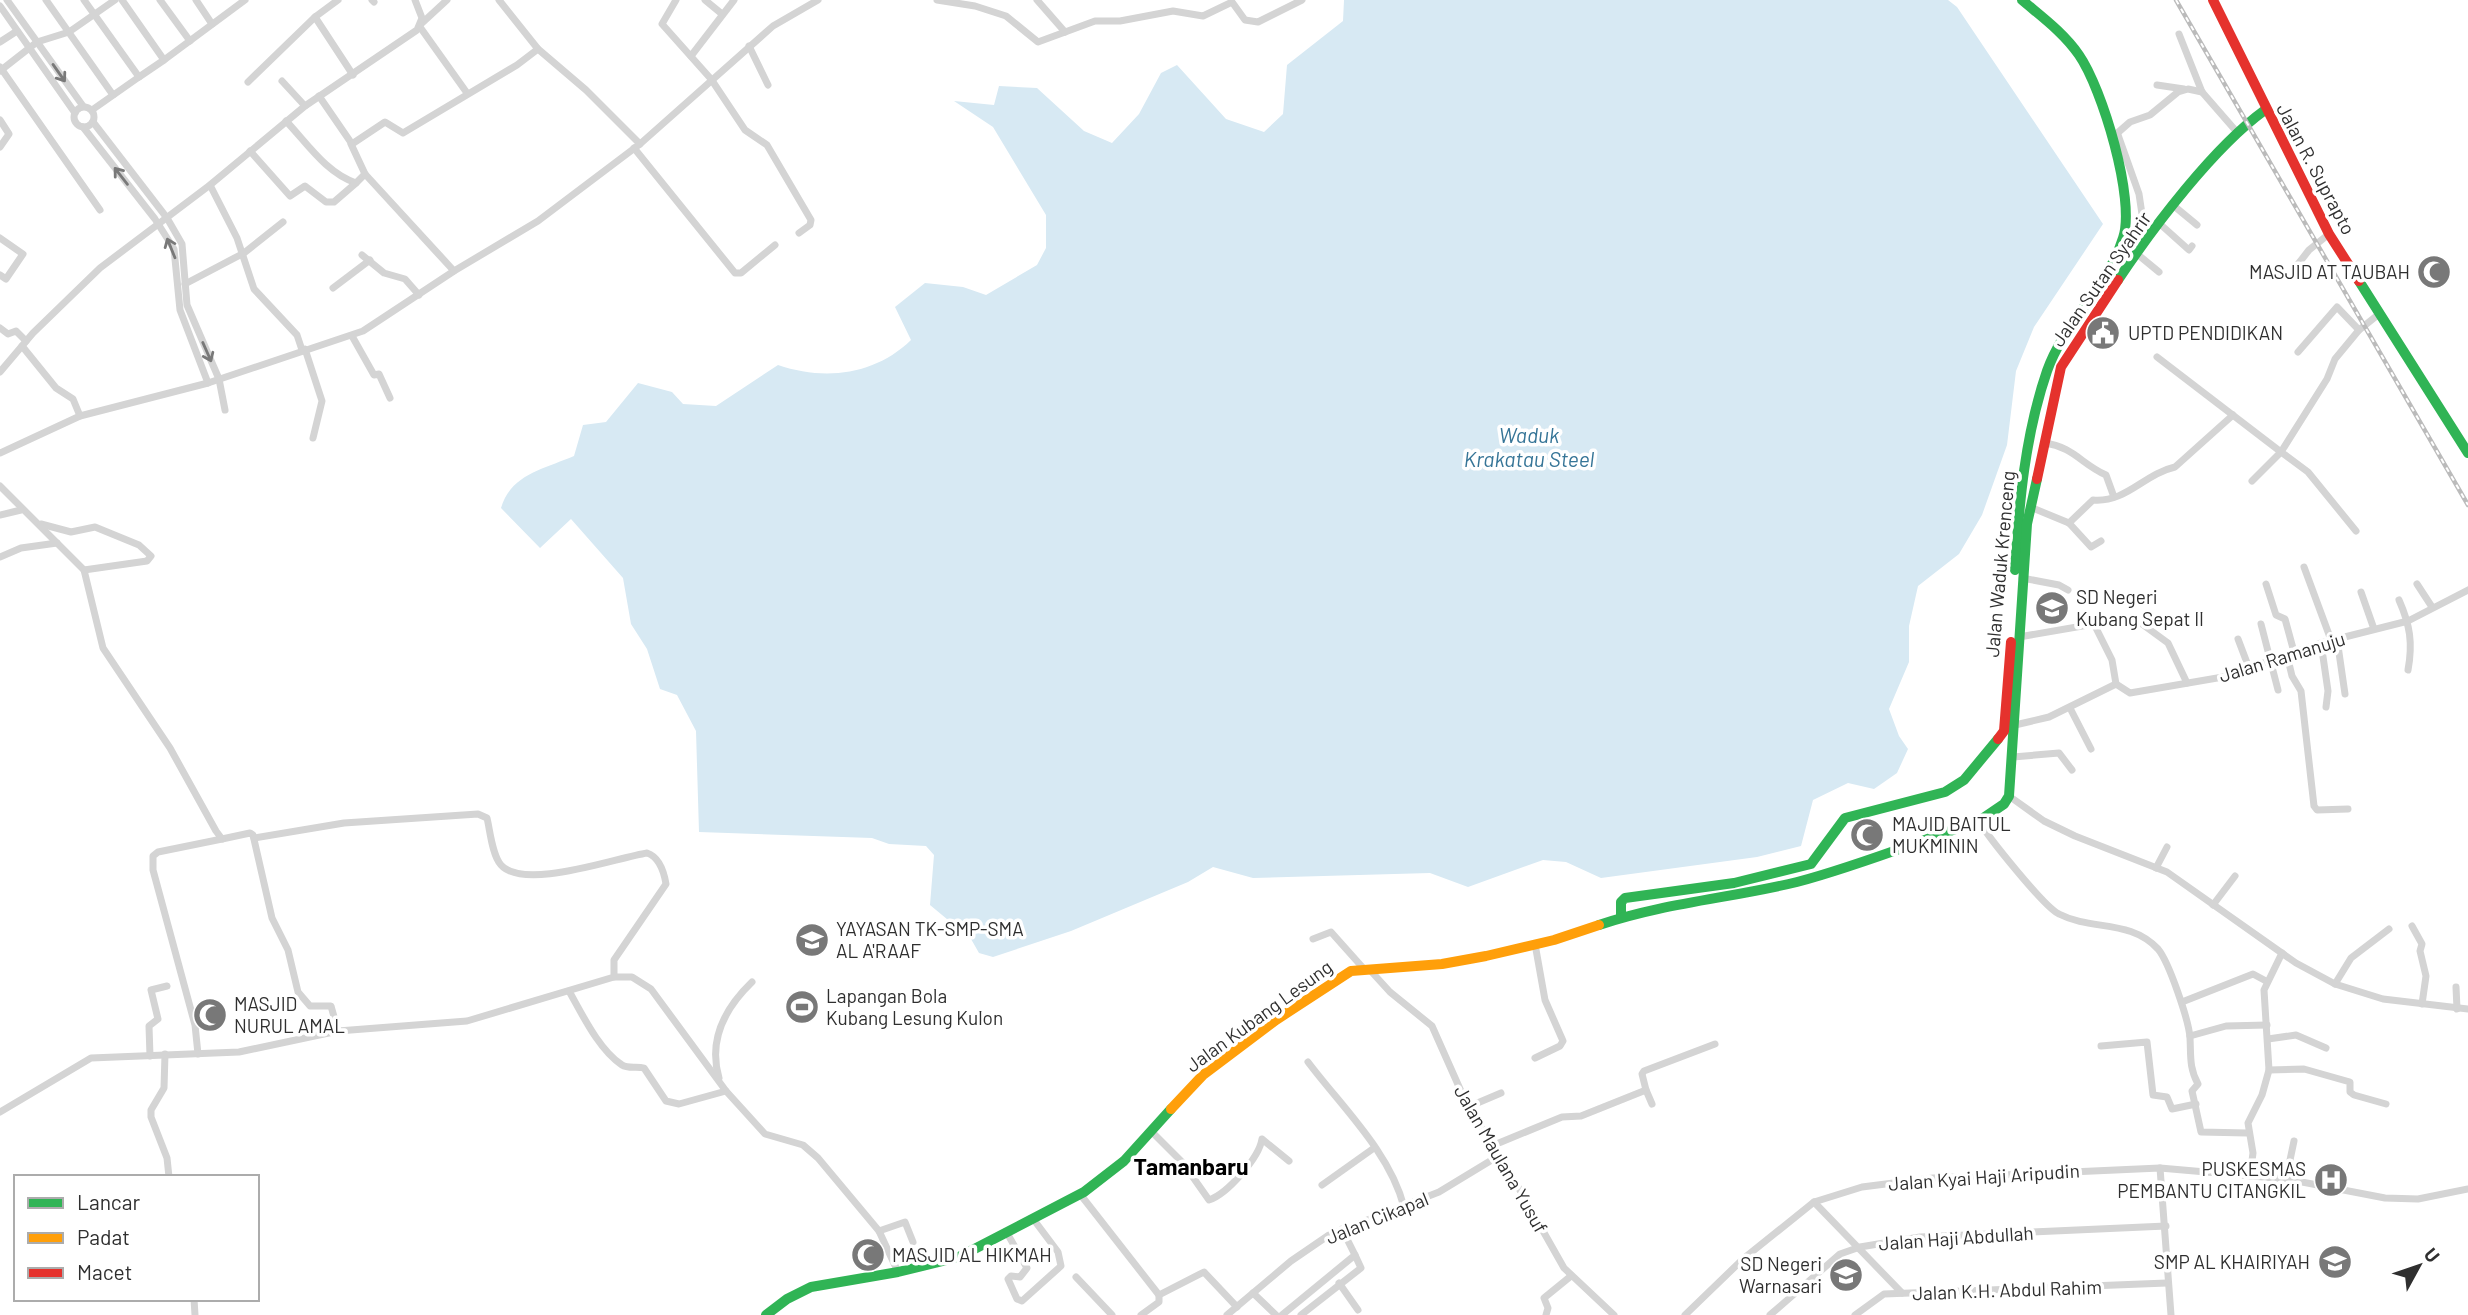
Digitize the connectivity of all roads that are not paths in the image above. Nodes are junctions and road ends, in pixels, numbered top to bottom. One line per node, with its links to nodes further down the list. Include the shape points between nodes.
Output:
1 (8, 0): 35 (street)
2 (46, 0): 31 (street)
3 (85, 0): 26 (street)
4 (115, 0): 26 (street)
5 (122, 0): 41 (street)
6 (160, 0): 34 (street)
7 (196, 0): 28 (street)
8 (245, 0): 23 (street)
9 (338, 0): 27 (street)
10 (415, 0): 29 (street)
11 (447, 0): 29 (street)
12 (499, 0): 39 (street)
13 (676, 0): 40 (street, via 661,23)
14 (705, 0): 25 (street)
15 (734, 0): 25 (street)
16 (818, 0): 37 (street)
17 (937, 0): 32 (street, via 1006,16 1038,42)
18 (1037, 0): 32 (street)
19 (1302, 0): 22 (street, via 1258,22 1245,20)
20 (2022, 0): 65 (main road, Jalan Waduk Krenceng, via 2057,30 2087,68)
21 (2213, 0): 58 (main road, Jalan R. Suprapto)
22 (1230, 1): 32 (street, via 1203,16 1173,11 1095,21)
23 (235, 3): 28 (street)
24 (0, 6): 30 (street)
25 (722, 14): 40 (street)
26 (95, 15): 31 (street); 44 (street)
27 (315, 17): 43 (street); 47 (street)
28 (212, 24): 34 (street)
29 (420, 26): 43 (street); 52 (street)
30 (17, 31): 36 (street); 38 (street)
31 (69, 32): 35 (street); 53 (street)
32 (1066, 33)
33 (2179, 34): 51 (street)
34 (190, 41): 41 (street)
35 (37, 42): 38 (street); 55 (street, one-way to 55)
36 (0, 43)
37 (749, 46): 45 (street); 48 (street)
38 (29, 49): 42 (street); 59 (street)
39 (538, 49): 52 (street); 67 (street, via 586,90)
40 (691, 56): 45 (street)
41 (164, 60): 44 (street)
42 (1, 69): 74 (street)
43 (353, 75): 54 (street)
44 (139, 78): 53 (street)
45 (712, 79): 67 (street); 80 (street, via 745,130 767,145 810,217 810,225)
46 (282, 81): 56 (street)
47 (248, 82)
48 (768, 85)
49 (2157, 85): 50 (street)
50 (2188, 89): 51 (street); 65 (street)
51 (2202, 92): 64 (street)
52 (467, 93): 66 (street, via 403,133 386,122)
53 (113, 95): 57 (street)
54 (318, 96): 56 (street); 66 (street)
55 (82, 106): 57 (street); 59 (street)
56 (305, 106): 61 (street)
57 (92, 110): 62 (street)
58 (2265, 110): 64 (main road, Jalan Sutan Syahrir); 81 (main road, Jalan R. Suprapto)
59 (75, 113): 63 (street, via 74,120)
60 (0, 120): 68 (street, via 9,134)
61 (286, 121): 69 (street); 71 (street, via 318,159)
62 (93, 122): 63 (street); 75 (street)
63 (83, 127): 78 (street, one-way to 63)
64 (2236, 131): 73 (main road, Jalan Sutan Syahrir)
65 (2114, 136): 83 (street, via 2139,194); 170 (main road, Jalan Waduk Krenceng, via 2129,220 2124,239 2047,369 2018,529 2004,730 1956,787 1845,818 1811,864 1734,883 1625,898)
66 (351, 144): 70 (street)
67 (637, 146): 84 (street, via 735,273); 91 (street, via 538,221)
68 (0, 147)
69 (250, 152): 71 (street, via 290,196 305,186 326,202 334,202); 72 (street)
70 (365, 174): 71 (street); 91 (street)
71 (356, 183)
72 (210, 186): 75 (street); 86 (street)
73 (2174, 206): 77 (main road, Jalan Sutan Syahrir); 79 (street)
74 (100, 210)
75 (167, 219): 78 (street); 94 (street, via 183,248)
76 (283, 222): 86 (street)
77 (2160, 224): 83 (main road, Jalan Sutan Syahrir); 85 (street, via 2189,249)
78 (159, 225): 101 (street, via 100,268); 107 (street, one-way to 78, via 180,310 174,249)
79 (2197, 225)
80 (799, 233)
81 (2329, 234): 90 (street); 97 (main road, Jalan R. Suprapto)
82 (0, 238): 93 (street, via 23,254 10,276)
83 (2146, 241): 87 (main road, Jalan Sutan Syahrir)
84 (775, 245)
85 (2192, 246)
86 (244, 253): 94 (street); 102 (street, via 254,289)
87 (2136, 253): 92 (street); 113 (main road, Jalan Sutan Syahrir, via 2061,367)
88 (362, 256): 89 (street)
89 (370, 260): 95 (street); 96 (street, via 384,273 405,279)
90 (2295, 268)
91 (454, 271): 96 (street)
92 (2160, 272)
93 (0, 275)
94 (185, 284): 106 (street, one-way to 106, via 190,314)
95 (333, 288)
96 (419, 295): 100 (street)
97 (2379, 314): 99 (street); 116 (main road, Jalan R. Suprapto)
98 (0, 328): 101 (street, via 8,334 16,331)
99 (2359, 330): 103 (street, via 2337,307); 114 (street, via 2335,359)
100 (352, 336): 102 (street); 108 (street)
101 (24, 344): 105 (street); 111 (street, via 55,388 73,399)
102 (304, 350): 106 (street); 112 (street, via 322,401)
103 (2298, 352)
104 (2157, 357): 110 (street)
105 (0, 372)
106 (219, 379): 107 (street); 109 (street)
107 (208, 383): 111 (street)
108 (390, 398)
109 (225, 410)
110 (2233, 415): 114 (street); 119 (street, via 2175,467 2127,495)
111 (80, 416): 115 (street)
112 (313, 438)
113 (2044, 443): 119 (street, via 2072,450 2106,475); 120 (main road, Jalan Sutan Syahrir)
114 (2281, 452): 117 (street); 125 (street, via 2308,472)
115 (0, 453)
116 (2468, 453)
117 (2252, 481)
118 (0, 486): 121 (street)
119 (2114, 497): 124 (street, via 2090,502)
120 (2030, 507): 124 (street); 131 (main road, Jalan Sutan Syahrir)
121 (21, 510): 122 (street); 123 (street)
122 (0, 515)
123 (37, 523): 127 (street); 130 (street, via 71,532 95,527 139,545 151,555 147,561)
124 (2069, 523): 126 (street, via 2091,547)
125 (2356, 531)
126 (2101, 541)
127 (57, 543): 128 (street); 130 (street)
128 (0, 556)
129 (2304, 567): 145 (street)
130 (83, 570): 165 (street, via 103,648 170,748)
131 (2022, 578): 134 (street, via 2059,584); 143 (main road, Jalan Sutan Syahrir)
132 (2266, 583): 147 (street, via 2276,615 2285,619)
133 (2417, 584): 138 (street)
134 (2068, 590)
135 (2468, 590): 138 (street, Jalan Ramanuju)
136 (2361, 592): 142 (street)
137 (2399, 600): 139 (street)
138 (2432, 607): 139 (street, Jalan Ramanuju)
139 (2408, 621): 142 (street, Jalan Ramanuju); 150 (street, via 2412,642)
140 (2141, 624): 151 (street, via 2168,643)
141 (2261, 624): 148 (street)
142 (2374, 629): 145 (street, Jalan Ramanuju)
143 (2018, 637): 152 (street, via 2094,624 2112,660); 157 (main road, Jalan Sutan Syahrir)
144 (2238, 639): 149 (street)
145 (2334, 639): 146 (street, Jalan Ramanuju); 154 (street)
146 (2321, 643): 147 (street, Jalan Ramanuju); 156 (street)
147 (2290, 654): 148 (street, Jalan Ramanuju); 162 (street, via 2292,676 2301,691 2314,806 2317,810)
148 (2272, 661): 149 (street, Jalan Ramanuju); 153 (street)
149 (2249, 668): 151 (street, Jalan Ramanuju)
150 (2408, 670)
151 (2187, 683): 152 (street, Jalan Ramanuju, via 2130,693)
152 (2116, 684): 155 (street)
153 (2278, 690)
154 (2345, 694)
155 (2070, 708): 157 (street); 158 (street)
156 (2326, 708)
157 (2015, 725): 159 (main road, Jalan Sutan Syahrir)
158 (2091, 749)
159 (2013, 757): 160 (street, via 2059,753); 161 (main road, Jalan Sutan Syahrir)
160 (2072, 770)
161 (2009, 796): 163 (main road, Jalan Kubang Lesung); 167 (street, via 2074,836)
162 (2348, 809)
163 (1979, 821): 170 (main road, Jalan Kubang Lesung, via 1800,881); 184 (street, via 1996,847 2057,914 2136,931 2157,948)
164 (254, 838): 165 (street, via 250,833); 177 (street, via 344,823 478,814 487,818 501,865 543,877 650,853 664,872 666,884 614,960); 189 (street, via 272,918 288,950 298,992 310,1006 330,1005)
165 (222, 839): 196 (street, via 153,856 195,1025)
166 (2167, 847): 167 (street)
167 (2155, 867): 169 (street)
168 (2235, 876): 169 (street)
169 (2213, 905): 175 (street)
170 (1621, 916): 174 (main road, Jalan Kubang Lesung)
171 (2412, 926): 185 (street, via 2422,944 2426,976)
172 (2389, 929): 180 (street, via 2351,958)
173 (1313, 939): 176 (street, Jalan Maulana Yusuf, via 1331,932)
174 (1535, 944): 176 (main road, Jalan Kubang Lesung, via 1442,964); 198 (street, via 1545,1000 1563,1041)
175 (2282, 953): 178 (street); 180 (street)
176 (1366, 969): 207 (street, Jalan Maulana Yusuf, via 1432,1026); 209 (main road, Jalan Kubang Lesung, via 1345,974 1226,1057)
177 (614, 977): 183 (street); 202 (street, via 632,977 650,989)
178 (2266, 981): 184 (street, via 2253,974); 188 (street)
179 (752, 982): 202 (street, via 728,1012 716,1039 718,1076)
180 (2335, 984): 185 (street, via 2383,999)
181 (167, 986): 197 (street, via 151,990 158,1019 149,1026)
182 (2456, 987): 186 (street)
183 (569, 992): 189 (street, via 467,1021); 202 (street, via 619,1062 644,1068 666,1101 679,1104)
184 (2182, 1002): 190 (street)
185 (2422, 1004): 186 (street)
186 (2457, 1009): 187 (street)
187 (2468, 1009)
188 (2267, 1024): 190 (street, via 2226,1026); 191 (street)
189 (338, 1031): 196 (street, via 260,1049)
190 (2190, 1036): 205 (street, via 2188,1054 2198,1084 2192,1091)
191 (2268, 1039): 194 (street, via 2296,1035); 200 (street)
192 (1715, 1044): 201 (street, via 1644,1071)
193 (2101, 1046): 205 (street, via 2147,1042 2153,1096 2167,1097 2172,1109)
194 (2326, 1048)
195 (165, 1054): 196 (street); 197 (street); 217 (street, via 164,1088 151,1117)
196 (198, 1054)
197 (150, 1056): 208 (street, via 91,1058)
198 (1535, 1058)
199 (1308, 1062): 213 (street)
200 (2269, 1070): 206 (street, via 2304,1069 2350,1082 2354,1095); 210 (street)
201 (1646, 1090): 204 (street); 212 (street)
202 (726, 1091): 228 (street, via 765,1134 808,1149)
203 (1501, 1093): 207 (street)
204 (1652, 1104)
205 (2196, 1104): 210 (street, via 2203,1133)
206 (2386, 1104)
207 (1468, 1107): 212 (street, Jalan Maulana Yusuf)
208 (0, 1112)
209 (1151, 1131): 215 (street, via 1183,1163 1209,1200 1251,1163 1260,1152 1262,1139); 222 (main road, Jalan Kubang Lesung, via 1112,1172)
210 (2247, 1133): 218 (street, via 2253,1153)
211 (2294, 1141): 219 (street)
212 (1494, 1145): 214 (street, Jalan Maulana Yusuf)
213 (1374, 1148): 220 (street); 224 (street, via 1395,1181)
214 (1500, 1155): 224 (street, Jalan Cikapal, via 1459,1182); 235 (street, Jalan Maulana Yusuf)
215 (1289, 1161)
216 (2160, 1168): 218 (street, Jalan Kyai Haji Aripudin); 223 (street, Jalan Kyai Haji Aripudin, via 1933,1178 1862,1187); 226 (street)
217 (169, 1175)
218 (2250, 1176): 219 (street, Jalan Kyai Haji Aripudin)
219 (2286, 1179): 221 (street, Jalan Kyai Haji Aripudin, via 2385,1198 2418,1199)
220 (1322, 1185)
221 (2468, 1189)
222 (1080, 1194): 225 (main road, Jalan Kubang Lesung); 240 (street)
223 (1814, 1202): 231 (street); 252 (street, Jalan Kyai Haji Aripudin, via 1742,1259)
224 (1404, 1207): 227 (street, Jalan Cikapal)
225 (1034, 1220): 229 (main road, Jalan Kubang Lesung); 229 (street, via 1058,1252 1061,1266 1022,1301 1008,1279 1020,1277 1027,1268)
226 (2166, 1226): 231 (street, Jalan Haji Abdullah, via 1920,1237); 237 (street)
227 (1342, 1229): 232 (street); 238 (street, Jalan Cikapal, via 1291,1261)
228 (879, 1231): 230 (street, via 905,1222); 233 (street)
229 (1007, 1233): 233 (main road, Jalan Kubang Lesung, via 959,1256)
230 (913, 1242)
231 (1860, 1247): 239 (street); 253 (street, Jalan Haji Abdullah, via 1840,1254)
232 (1355, 1255): 236 (street, via 1361,1268); 248 (street)
233 (898, 1272): 243 (main road, Jalan Kubang Lesung, via 811,1287)
234 (1076, 1276): 244 (street)
235 (1571, 1276): 250 (street, via 1544,1297 1549,1308); 251 (street, Jalan Maulana Yusuf)
236 (1339, 1283): 242 (street); 249 (street)
237 (2166, 1283): 239 (street, Jalan K.H. Abdul Rahim); 255 (street)
238 (1253, 1293): 241 (street, Jalan Cikapal); 247 (street)
239 (1902, 1293): 254 (street, Jalan K.H. Abdul Rahim, via 1879,1296)
240 (1159, 1295): 241 (street, via 1204,1272); 245 (street, via 1159,1302)
241 (1237, 1307): 246 (street, Jalan Cikapal)
242 (1358, 1310)
243 (766, 1315)
244 (1112, 1315)
245 (1141, 1315)
246 (1227, 1315)
247 (1276, 1315)
248 (1282, 1315)
249 (1301, 1315)
250 (1546, 1315)
251 (1614, 1315)
252 (1685, 1315)
253 (1770, 1315)
254 (1855, 1315)
255 (2171, 1315)

